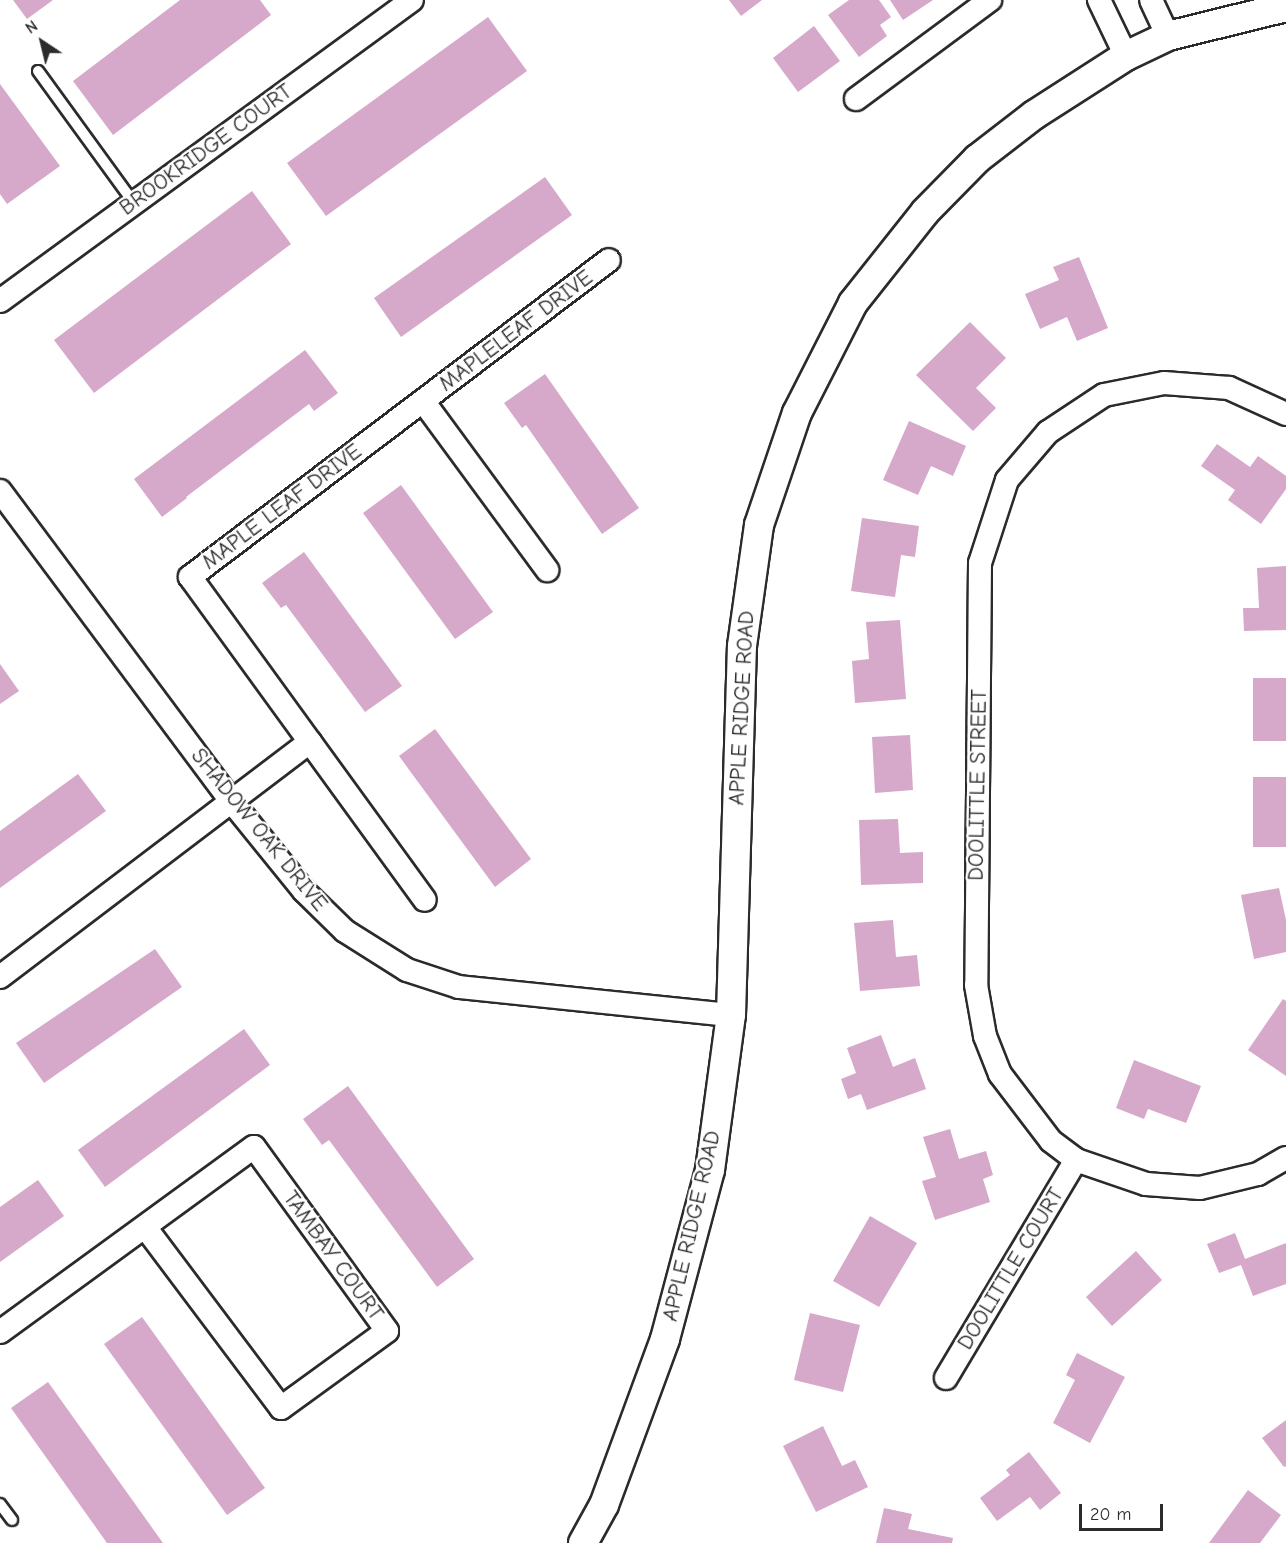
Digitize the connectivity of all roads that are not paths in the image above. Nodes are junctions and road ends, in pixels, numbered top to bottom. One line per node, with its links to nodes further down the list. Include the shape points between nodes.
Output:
1 (411, 0): 10 (street, BROOKRIDGE COURT)
2 (990, 0): 9 (street)
3 (1099, 0): 7 (street)
4 (1151, 0): 6 (street)
5 (1286, 7): 6 (street, APPLE RIDGE ROAD)
6 (1168, 36): 7 (street, APPLE RIDGE ROAD)
7 (1126, 56): 21 (street, APPLE RIDGE ROAD, via 1034,115 985,153 925,212 853,303 797,413 759,525 742,646)
8 (38, 71): 10 (lane)
9 (856, 99)
10 (134, 203): 12 (street, BROOKRIDGE COURT)
11 (609, 260): 13 (street, MAPLELEAF DRIVE)
12 (0, 301)
13 (423, 401): 16 (street); 17 (street, MAPLE LEAF DRIVE, via 190,577)
14 (1286, 414): 23 (street, DOOLITTLE STREET, via 1229,388 1164,383 1104,395 1048,432 1007,480 980,563 976,986 984,1036 1000,1074 1051,1141)
15 (0, 490): 18 (street, SHADOW OAK DRIVE)
16 (547, 570)
17 (310, 742): 18 (street); 19 (street, MAPLE LEAF DRIVE)
18 (232, 802): 20 (street); 21 (street, SHADOW OAK DRIVE, via 328,915 345,931 407,970 459,987)
19 (425, 900)
20 (0, 977)
21 (731, 1015): 29 (street, APPLE RIDGE ROAD, via 710,1170 665,1339 604,1505)
22 (1286, 1158): 23 (street, DOOLITTLE STREET, via 1258,1174 1200,1188 1146,1184)
23 (1076, 1160): 26 (street, DOOLITTLE COURT)
24 (145, 1227): 24 (street, TAMBAY COURT, via 254,1147 387,1331 281,1408); 25 (street, TAMBAY COURT)
25 (0, 1332)
26 (946, 1378)
27 (0, 1504): 28 (lane)
28 (12, 1520)
29 (583, 1543)

